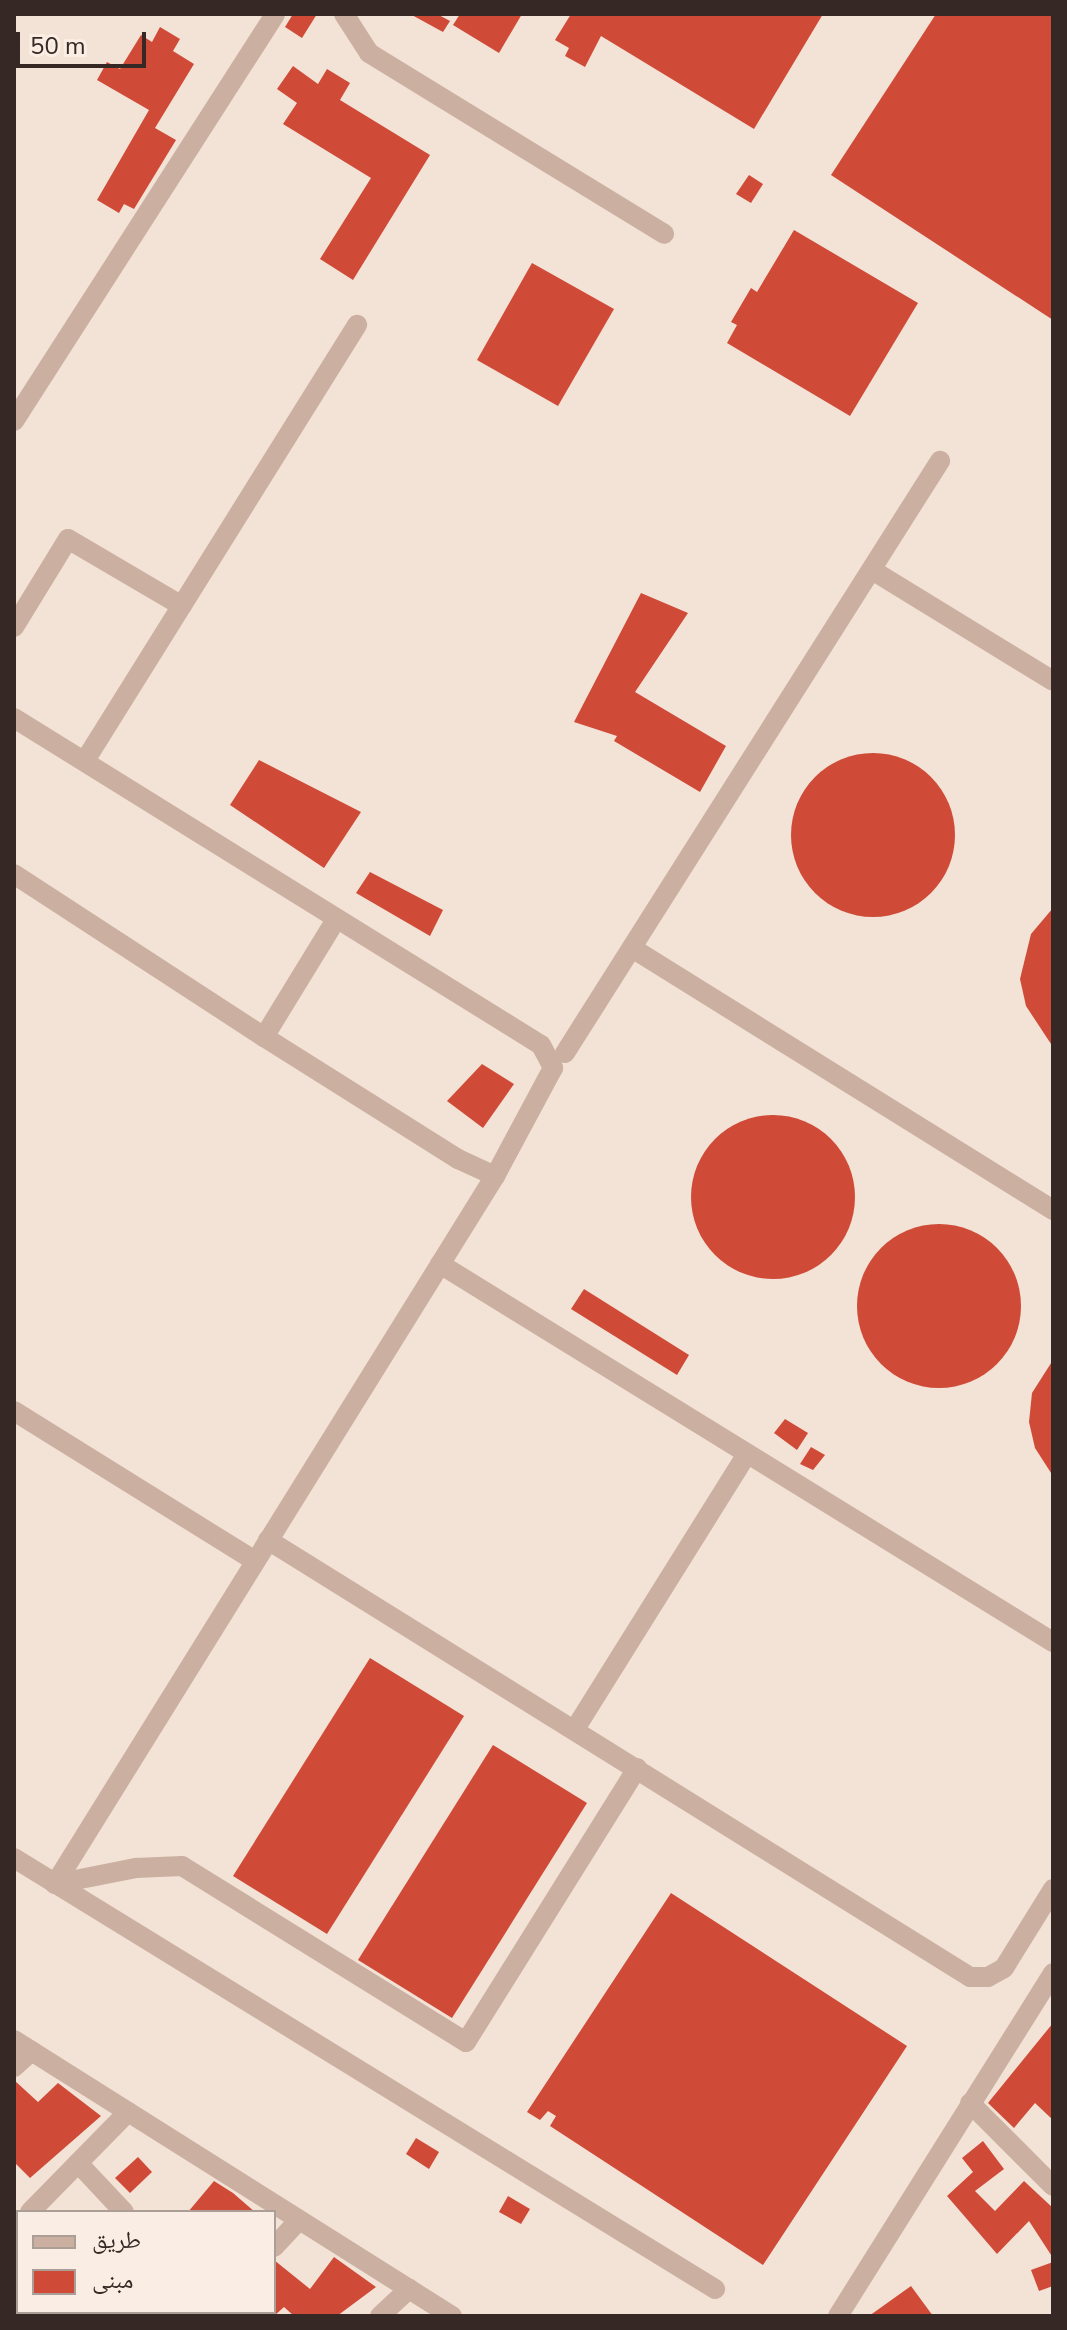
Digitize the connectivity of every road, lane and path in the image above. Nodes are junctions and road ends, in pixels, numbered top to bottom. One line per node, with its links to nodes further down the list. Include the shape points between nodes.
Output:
1 (275, 14): 5 (street)
2 (344, 14): 3 (street, via 369,53)
3 (664, 234)
4 (357, 325): 8 (street)
5 (14, 421)
6 (940, 461): 7 (street)
7 (872, 570): 10 (street); 15 (street)
8 (182, 606): 9 (street, via 68,539); 12 (street)
9 (14, 627)
10 (1053, 681)
11 (14, 718): 12 (street)
12 (86, 759): 14 (street)
13 (14, 874): 16 (street)
14 (335, 921): 16 (street); 18 (street, via 549,1053 553,1068)
15 (632, 948): 17 (street); 19 (street)
16 (264, 1037): 18 (street, via 458,1159)
17 (565, 1053)
18 (495, 1176): 20 (street)
19 (1053, 1210)
20 (440, 1264): 22 (street); 23 (street)
21 (14, 1411): 24 (street)
22 (747, 1454): 25 (street); 26 (street)
23 (268, 1540): 24 (street); 26 (street)
24 (255, 1561): 29 (street)
25 (1053, 1642)
26 (575, 1729): 27 (street)
27 (637, 1768): 29 (street, via 466,2042 182,1866 136,1868); 30 (street, via 970,1977 988,1977 1004,1968)
28 (14, 1858): 29 (street)
29 (55, 1884): 43 (street)
30 (1053, 1889)
31 (1053, 1973): 34 (street)
32 (23, 2046): 33 (street); 35 (street)
33 (14, 2067)
34 (970, 2103): 37 (street); 46 (street)
35 (128, 2112): 36 (street); 40 (street)
36 (78, 2163): 38 (street); 39 (street)
37 (1053, 2186)
38 (32, 2210)
39 (122, 2210)
40 (299, 2220): 41 (street); 42 (street)
41 (276, 2245)
42 (409, 2289): 44 (street); 45 (street)
43 (715, 2289)
44 (380, 2316)
45 (452, 2316)
46 (838, 2316)

